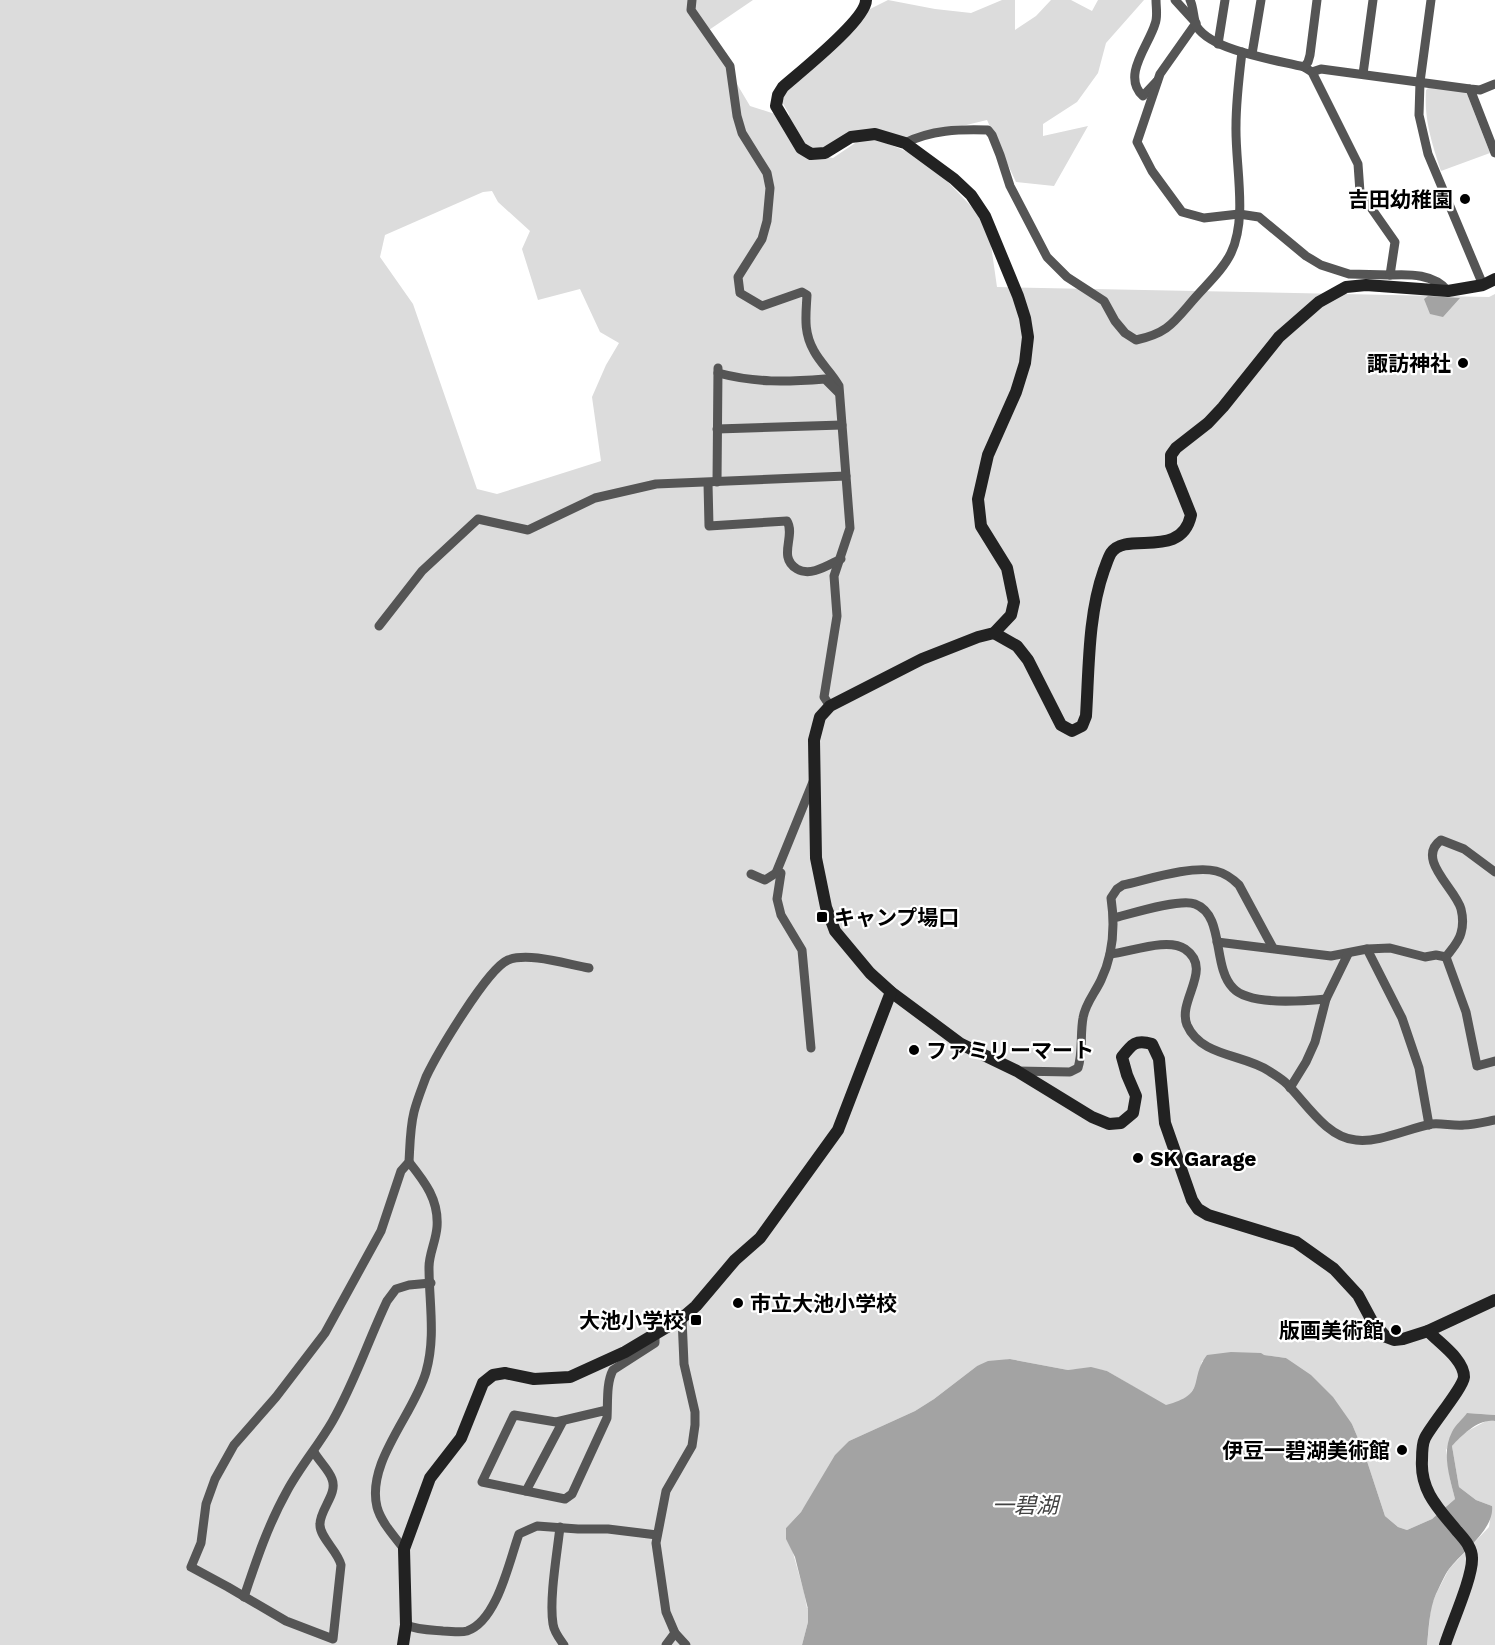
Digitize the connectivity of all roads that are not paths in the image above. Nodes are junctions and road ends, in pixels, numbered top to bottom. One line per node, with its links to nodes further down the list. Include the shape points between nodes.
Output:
1 (692, 0): 27 (street, via 691,10 730,66 742,134 767,172 770,188 762,239 738,277 740,293 762,306 796,293 807,295 806,331 814,352 839,386)
2 (866, 0): 21 (street, via 862,13 783,87 776,106 801,148 811,154 825,153 851,137 875,134)
3 (1156, 0): 17 (street, via 1156,22 1134,74 1143,96)
4 (1175, 0): 11 (street)
5 (1190, 0): 11 (street)
6 (1225, 0): 12 (street)
7 (1261, 0): 14 (street)
8 (1317, 0): 15 (street)
9 (1373, 0): 16 (street)
10 (1431, 0): 18 (street)
11 (1196, 23): 12 (street); 17 (street)
12 (1218, 44): 13 (street)
13 (1242, 52): 14 (street); 23 (street, via 1236,126)
14 (1252, 54): 15 (street)
15 (1308, 70): 16 (street); 24 (street, via 1358,164 1360,192 1395,242)
16 (1363, 74): 18 (street)
17 (1158, 80): 23 (street, via 1137,141 1152,171 1182,212 1204,218)
18 (1420, 81): 20 (street); 25 (street, via 1419,115 1428,154)
19 (1495, 84): 20 (street)
20 (1470, 89): 22 (street)
21 (905, 143): 23 (street, via 921,135 988,130 1010,186 1047,257 1067,277 1104,301 1114,321 1136,340 1171,327 1224,263 1235,243); 34 (street, via 954,179 985,216 1025,318 1025,363 988,455 978,499 981,526 1007,567 1014,602 1011,615)
22 (1495, 153)
23 (1239, 214): 24 (street, via 1259,217 1306,256 1328,268 1349,274)
24 (1390, 275): 26 (street, via 1422,277)
25 (1489, 282): 26 (street)
26 (1448, 291): 34 (street, via 1366,285 1333,292 1278,337 1223,407 1176,448 1171,465 1191,515 1189,523 1169,541 1125,544 1111,553 1095,604 1082,726 1072,731 1061,725 1028,660 1017,646)
27 (839, 393): 28 (street); 29 (street, via 825,379 746,380 718,370)
28 (842, 425): 29 (street); 30 (street)
29 (717, 429): 31 (street)
30 (846, 476): 31 (street); 32 (street, via 850,528)
31 (713, 483): 32 (street, via 709,526 787,521 787,558 792,566 802,572 815,571); 33 (street, via 656,484 595,498 528,530 478,519 422,571)
32 (841, 559): 35 (street, via 834,576 837,616 824,697)
33 (379, 626)
34 (994, 633): 35 (street, via 922,659)
35 (830, 706): 36 (street, via 820,717 814,740)
36 (814, 780): 38 (street); 48 (street, via 816,858 826,907 835,931)
37 (1495, 872): 46 (street, via 1464,849 1442,840 1436,844 1432,852 1435,866 1458,902 1462,917 1460,937)
38 (776, 873): 39 (street, via 765,880); 50 (street, via 781,873 777,899 781,915 802,950)
39 (751, 874)
40 (1114, 918): 41 (street, via 1179,903 1195,904 1208,915); 42 (street, via 1111,898 1123,885 1173,874 1217,871 1239,885); 44 (street)
41 (1217, 942): 42 (street); 49 (street, via 1224,974 1232,988 1242,994 1296,1002)
42 (1273, 948): 45 (street, via 1331,956)
43 (1367, 949): 45 (street); 46 (street, via 1390,948 1425,957); 55 (street, via 1402,1018 1419,1068)
44 (1110, 954): 52 (street, via 1083,1016 1078,1068 1070,1072); 53 (street, via 1167,943 1186,949 1197,969 1185,1014 1188,1026 1209,1048 1266,1068)
45 (1348, 954): 49 (street)
46 (1446, 957): 51 (street, via 1466,1012 1477,1066)
47 (590, 968): 56 (street, via 523,957 506,961 492,973 471,1000 427,1076 411,1127)
48 (891, 992): 52 (street, via 961,1044); 59 (street, via 838,1130 760,1238)
49 (1326, 999): 53 (street, via 1315,1042)
50 (811, 1048)
51 (1495, 1061)
52 (1017, 1071): 60 (street, via 1092,1117 1109,1124 1121,1123 1133,1113 1136,1096 1122,1057 1131,1045 1143,1041 1152,1044 1159,1059 1165,1123 1198,1209 1296,1242 1334,1269 1358,1295 1386,1337 1403,1339)
53 (1290, 1088): 55 (street, via 1311,1113 1340,1136 1356,1141)
54 (1495, 1120): 55 (street, via 1462,1126)
55 (1429, 1125)
56 (409, 1162): 57 (street, via 435,1202 437,1227 429,1266); 69 (street, via 401,1171 371,1251 325,1333 234,1445 215,1479 206,1504 201,1543 191,1567)
57 (430, 1283): 64 (street, via 396,1289 387,1301 344,1400); 68 (street, via 432,1346 426,1373 377,1476 377,1508)
58 (1495, 1300): 60 (street)
59 (682, 1318): 61 (street); 67 (street, via 684,1364 695,1425 692,1446 666,1491)
60 (1428, 1332): 76 (street, via 1460,1362 1464,1377 1424,1440 1422,1478 1430,1498 1467,1543 1472,1558)
61 (655, 1335): 62 (street, via 655,1344 613,1370); 68 (street, via 570,1377 534,1379 505,1373 493,1375 483,1383 461,1438 430,1478)
62 (607, 1410): 63 (street); 65 (street, via 607,1418 572,1494 565,1499)
63 (563, 1420): 65 (street); 65 (street, via 514,1415 482,1482)
64 (314, 1452): 69 (street, via 277,1509); 69 (street, via 332,1479 333,1488 319,1523 341,1565 333,1639 286,1621)
65 (526, 1491)
66 (560, 1527): 67 (street); 70 (street, via 537,1526 519,1534 494,1606 474,1628 464,1632); 73 (street, via 552,1623)
67 (657, 1535): 71 (street, via 666,1612)
68 (404, 1549): 70 (street)
69 (244, 1597)
70 (406, 1625): 72 (street)
71 (675, 1633): 74 (street); 75 (street)
72 (404, 1645)
73 (564, 1645)
74 (666, 1645)
75 (686, 1645)
76 (1445, 1645)

